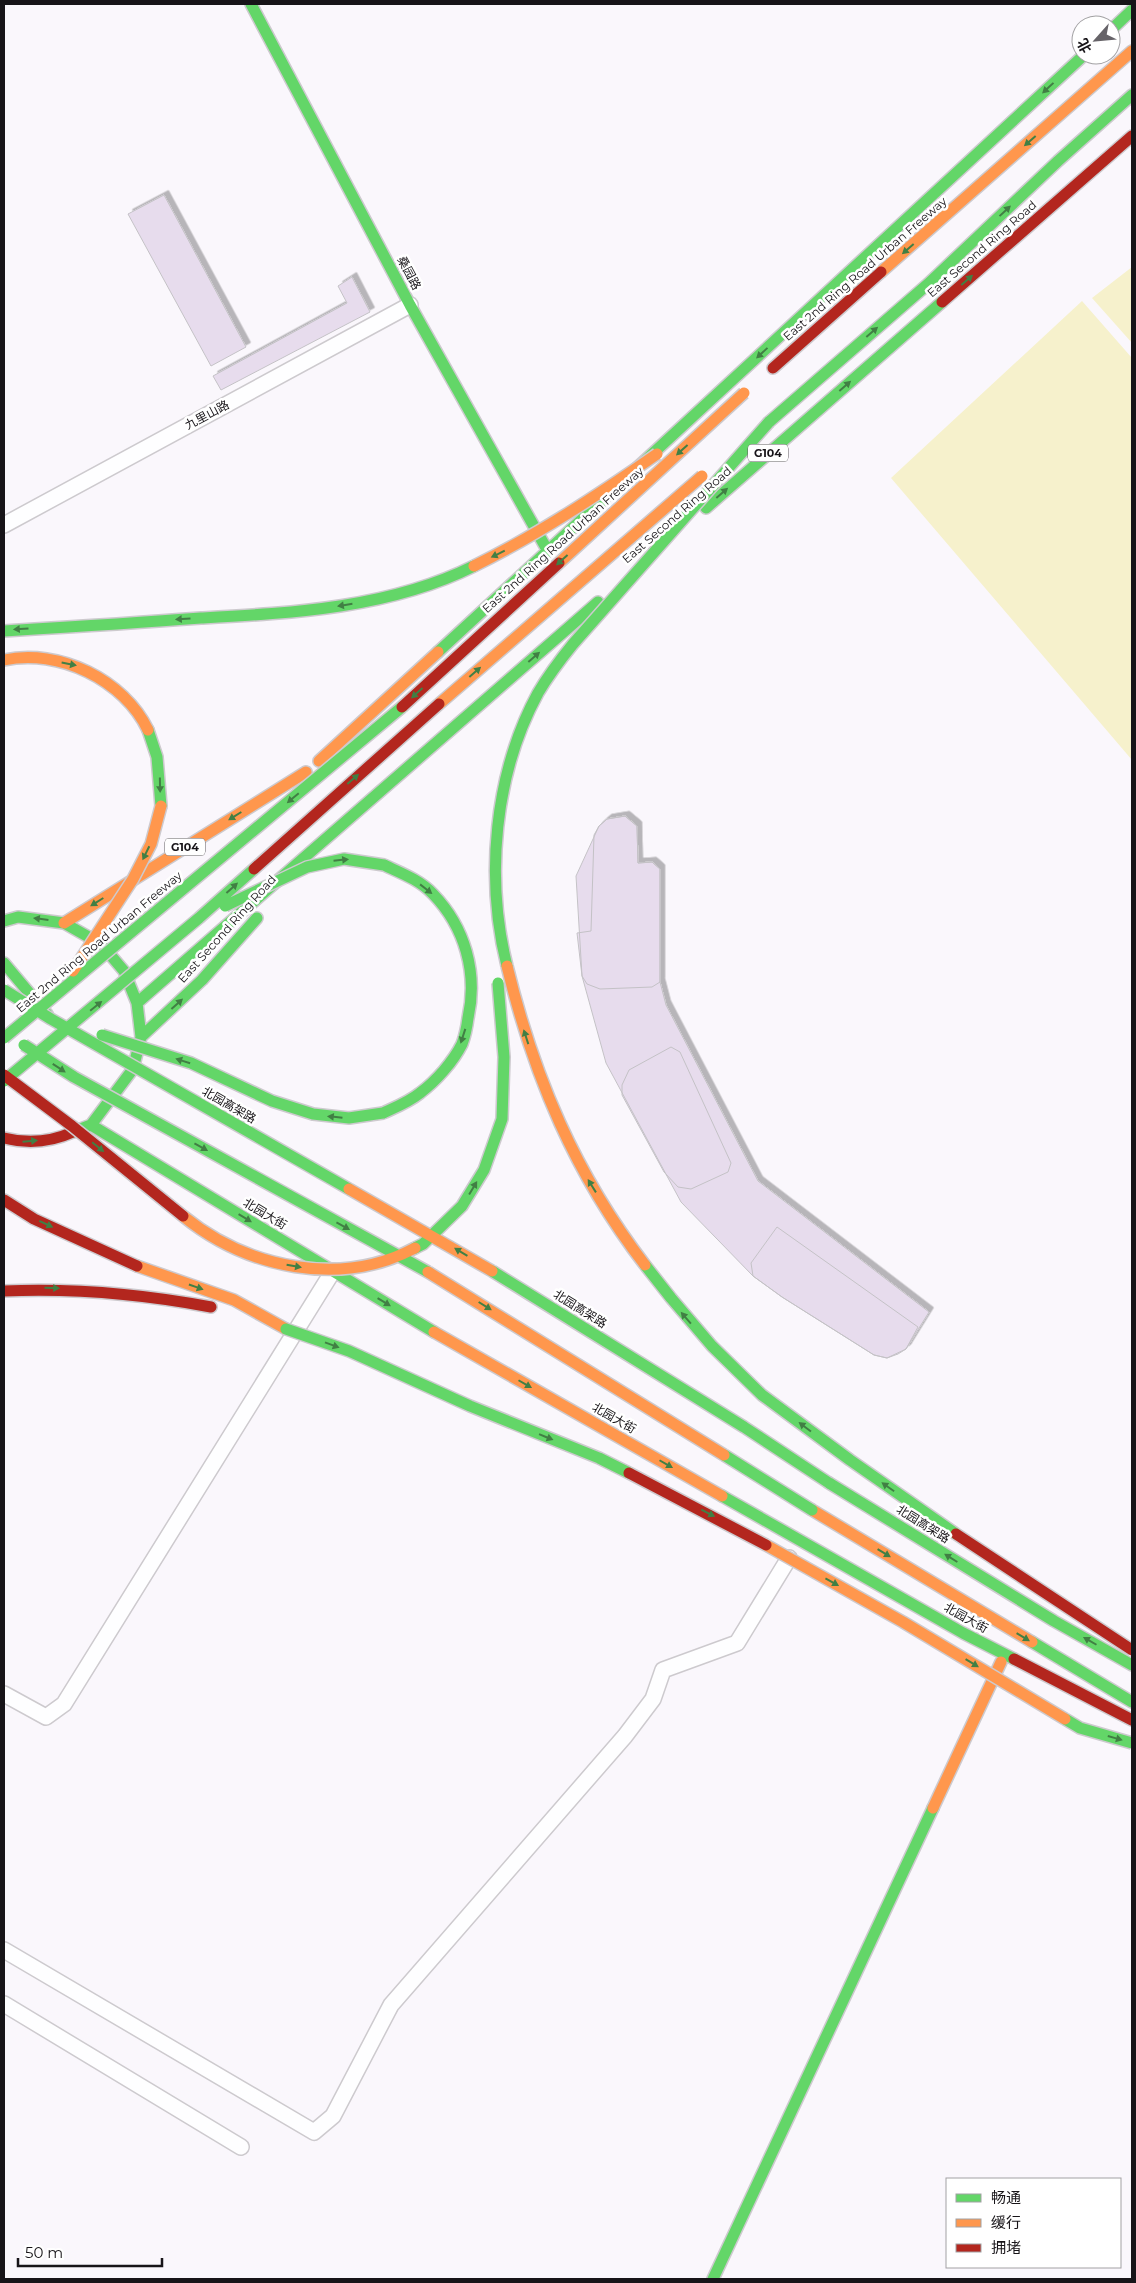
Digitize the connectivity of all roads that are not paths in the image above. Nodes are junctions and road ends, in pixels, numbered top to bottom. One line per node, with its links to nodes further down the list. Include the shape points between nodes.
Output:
1 (251, 4): 8 (main road, 桑园路)
2 (1132, 10): 3 (main road)
3 (1121, 20)
4 (1132, 51): 9 (main road, East 2nd Ring Road Urban Freeway, one-way to 9)
5 (1073, 65): 12 (main road, G104, one-way to 12)
6 (1132, 95): 10 (main road, one-way to 6, via 928,284)
7 (1132, 136): 16 (main road, East Second Ring Road / G104, one-way to 7)
8 (410, 305): 11 (street, 九里山路); 12 (main road, 桑园路)
9 (766, 374)
10 (769, 422): 17 (main road, bridge, via 593,621 558,663 539,694 530,710 508,776 497,832); 20 (main road, one-way to 10, bridge, via 340,790)
11 (4, 525)
12 (548, 551): 15 (main road, G104)
13 (4, 631): 26 (main road, East 2nd Ring Road Urban Freeway, bridge, via 302,612 400,593 454,576 511,548 588,502 748,390 391,717)
14 (4, 660): 26 (main road, one-way to 26, bridge, via 44,660 77,665 112,685 136,710 154,742 160,775 161,806 151,844 133,879)
15 (306, 772): 22 (main road, G104, one-way to 22); 23 (main road, G104, via 186,876)
16 (330, 836): 27 (main road, East Second Ring Road / G104); 30 (main road, East Second Ring Road / G104, one-way to 16, via 202,980)
17 (494, 881): 33 (main road, one-way to 17, bridge, via 193,1224 234,1249 266,1261 315,1269 357,1269 392,1260 423,1244 462,1206 484,1170 502,1119 504,1057); 45 (main road, one-way to 17, bridge, via 1007,1569 760,1394 672,1301 604,1205 578,1163 551,1107 513,996)
18 (4, 914): 19 (main road)
19 (18, 917): 21 (main road); 22 (main road, one-way to 19)
20 (199, 918): 28 (main road, one-way to 28, bridge, via 307,867 344,859 384,865 410,876 432,894 455,924 468,954 473,984 471,1011 462,1042 443,1070 414,1097 383,1113 349,1118 313,1114 272,1101 191,1063); 34 (main road, one-way to 20, bridge)
21 (4, 921)
22 (64, 923): 23 (main road)
23 (101, 944): 27 (main road, via 124,971)
24 (4, 962): 28 (main road, bridge)
25 (4, 990): 28 (main road, 北园高架路, bridge)
26 (56, 996): 31 (main road, East 2nd Ring Road Urban Freeway, bridge)
27 (137, 1003): 30 (main road)
28 (51, 1019): 47 (main road, 北园高架路, one-way to 28, bridge, via 845,1493 461,1252)
29 (4, 1032): 49 (main road, one-way to 49, bridge, via 74,1077 444,1281 821,1515)
30 (141, 1036): 32 (main road)
31 (4, 1038)
32 (133, 1069): 35 (main road); 41 (main road, via 688,1398)
33 (4, 1075)
34 (4, 1081)
35 (90, 1125): 36 (main road, one-way to 35, via 21,1142 57,1139); 38 (main road, 北园大街, one-way to 38)
36 (4, 1138)
37 (4, 1200): 40 (main road, one-way to 40, via 34,1219 131,1264 234,1300)
38 (333, 1271): 46 (main road, 北园大街, one-way to 46, via 422,1325); 48 (street, via 64,1704 46,1717)
39 (4, 1291): 40 (main road, one-way to 40, via 44,1288 107,1290 224,1310)
40 (286, 1329): 43 (main road, one-way to 43, bridge, via 349,1351 470,1406 599,1458)
41 (855, 1485)
42 (899, 1508): 44 (main road, via 1047,1586)
43 (789, 1558): 51 (main road, one-way to 51, bridge, via 1080,1728); 52 (street, via 737,1643 663,1670 653,1699 625,1736 391,2004 333,2116 314,2132)
44 (1124, 1631)
45 (1132, 1650)
46 (1005, 1655): 50 (main road, 北园大街); 55 (main road)
47 (1132, 1665)
48 (4, 1694)
49 (1132, 1702)
50 (1132, 1720)
51 (1132, 1743)
52 (4, 1950)
53 (4, 2004): 54 (street)
54 (241, 2147)
55 (712, 2279)

